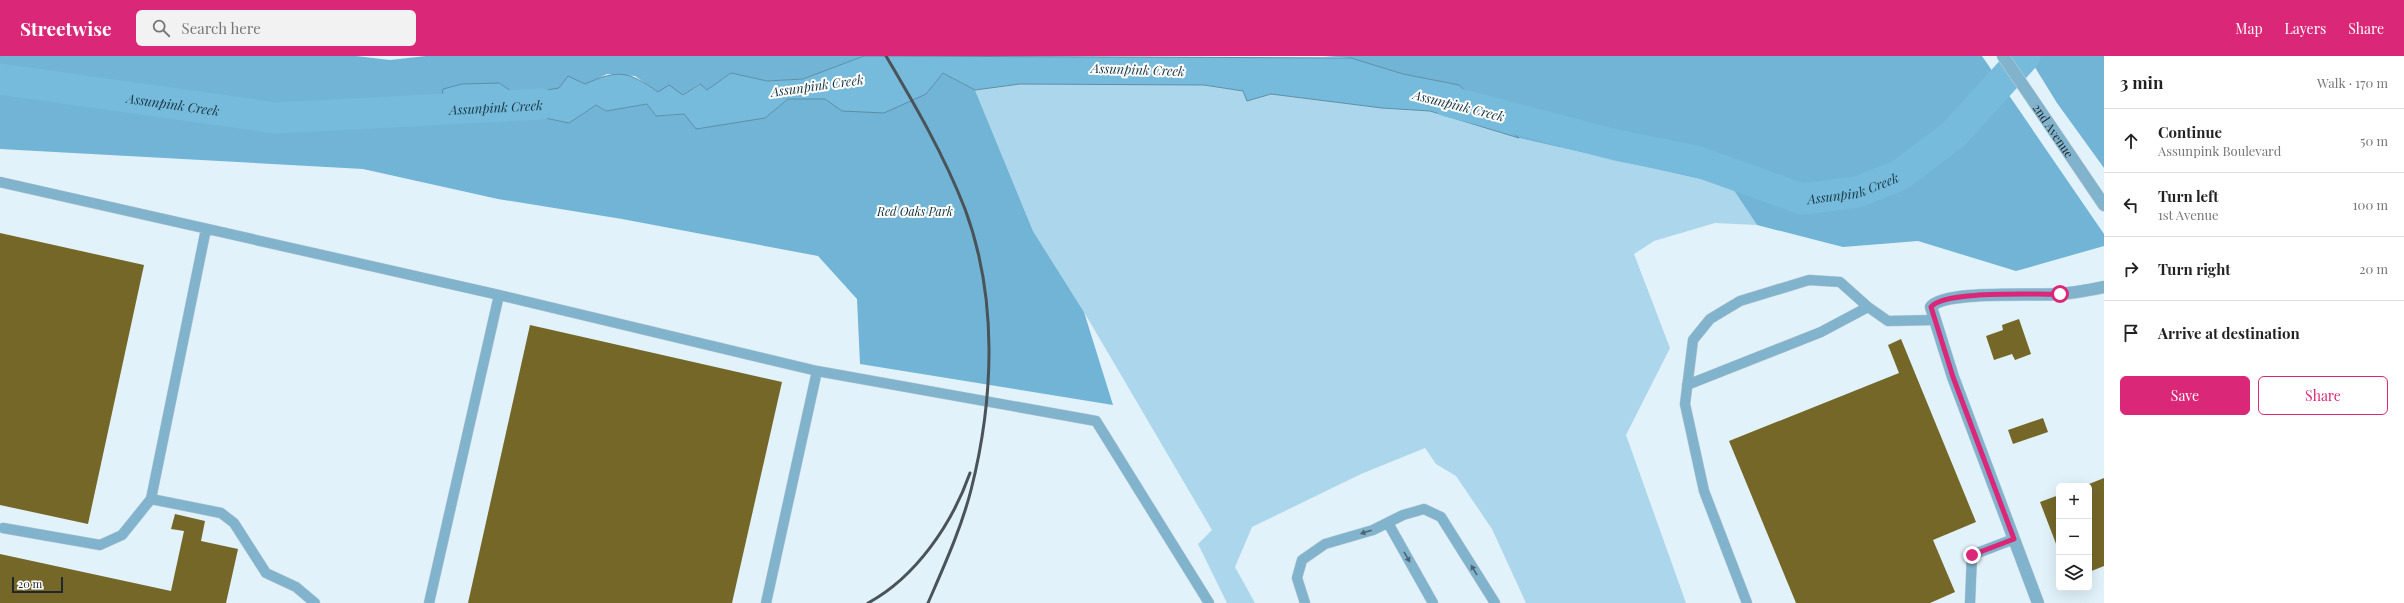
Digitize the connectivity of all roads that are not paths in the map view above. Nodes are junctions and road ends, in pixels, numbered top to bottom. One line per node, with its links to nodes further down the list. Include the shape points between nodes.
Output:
1 (2003, 56): 3 (street, 2nd Avenue)
2 (0, 182): 4 (lane)
3 (2104, 205)
4 (206, 228): 6 (lane); 11 (lane)
5 (2104, 287): 8 (street, via 2060,294 1946,298 1934,302 1931,307)
6 (499, 295): 9 (lane); 16 (lane)
7 (1868, 307): 8 (lane, via 1888,320); 10 (lane, via 1821,332); 10 (lane, via 1840,282 1809,280 1740,301 1710,318 1693,340)
8 (1934, 320): 14 (street)
9 (818, 371): 17 (lane); 18 (lane, via 1096,421)
10 (1687, 385): 22 (lane, via 1685,404 1704,491)
11 (151, 499): 13 (lane, via 122,535 100,545); 15 (lane, via 221,513 234,523 266,573 296,587)
12 (1388, 523): 19 (lane, one-way to 19, via 1325,544 1302,560 1297,578); 20 (lane, one-way to 20); 21 (lane, one-way to 12, via 1441,517 1424,509)
13 (3, 528)
14 (2014, 539): 23 (lane, via 1972,555); 24 (street)
15 (314, 603)
16 (429, 603)
17 (766, 603)
18 (1209, 603)
19 (1305, 603)
20 (1433, 603)
21 (1495, 603)
22 (1747, 603)
23 (1970, 603)
24 (2038, 603)

